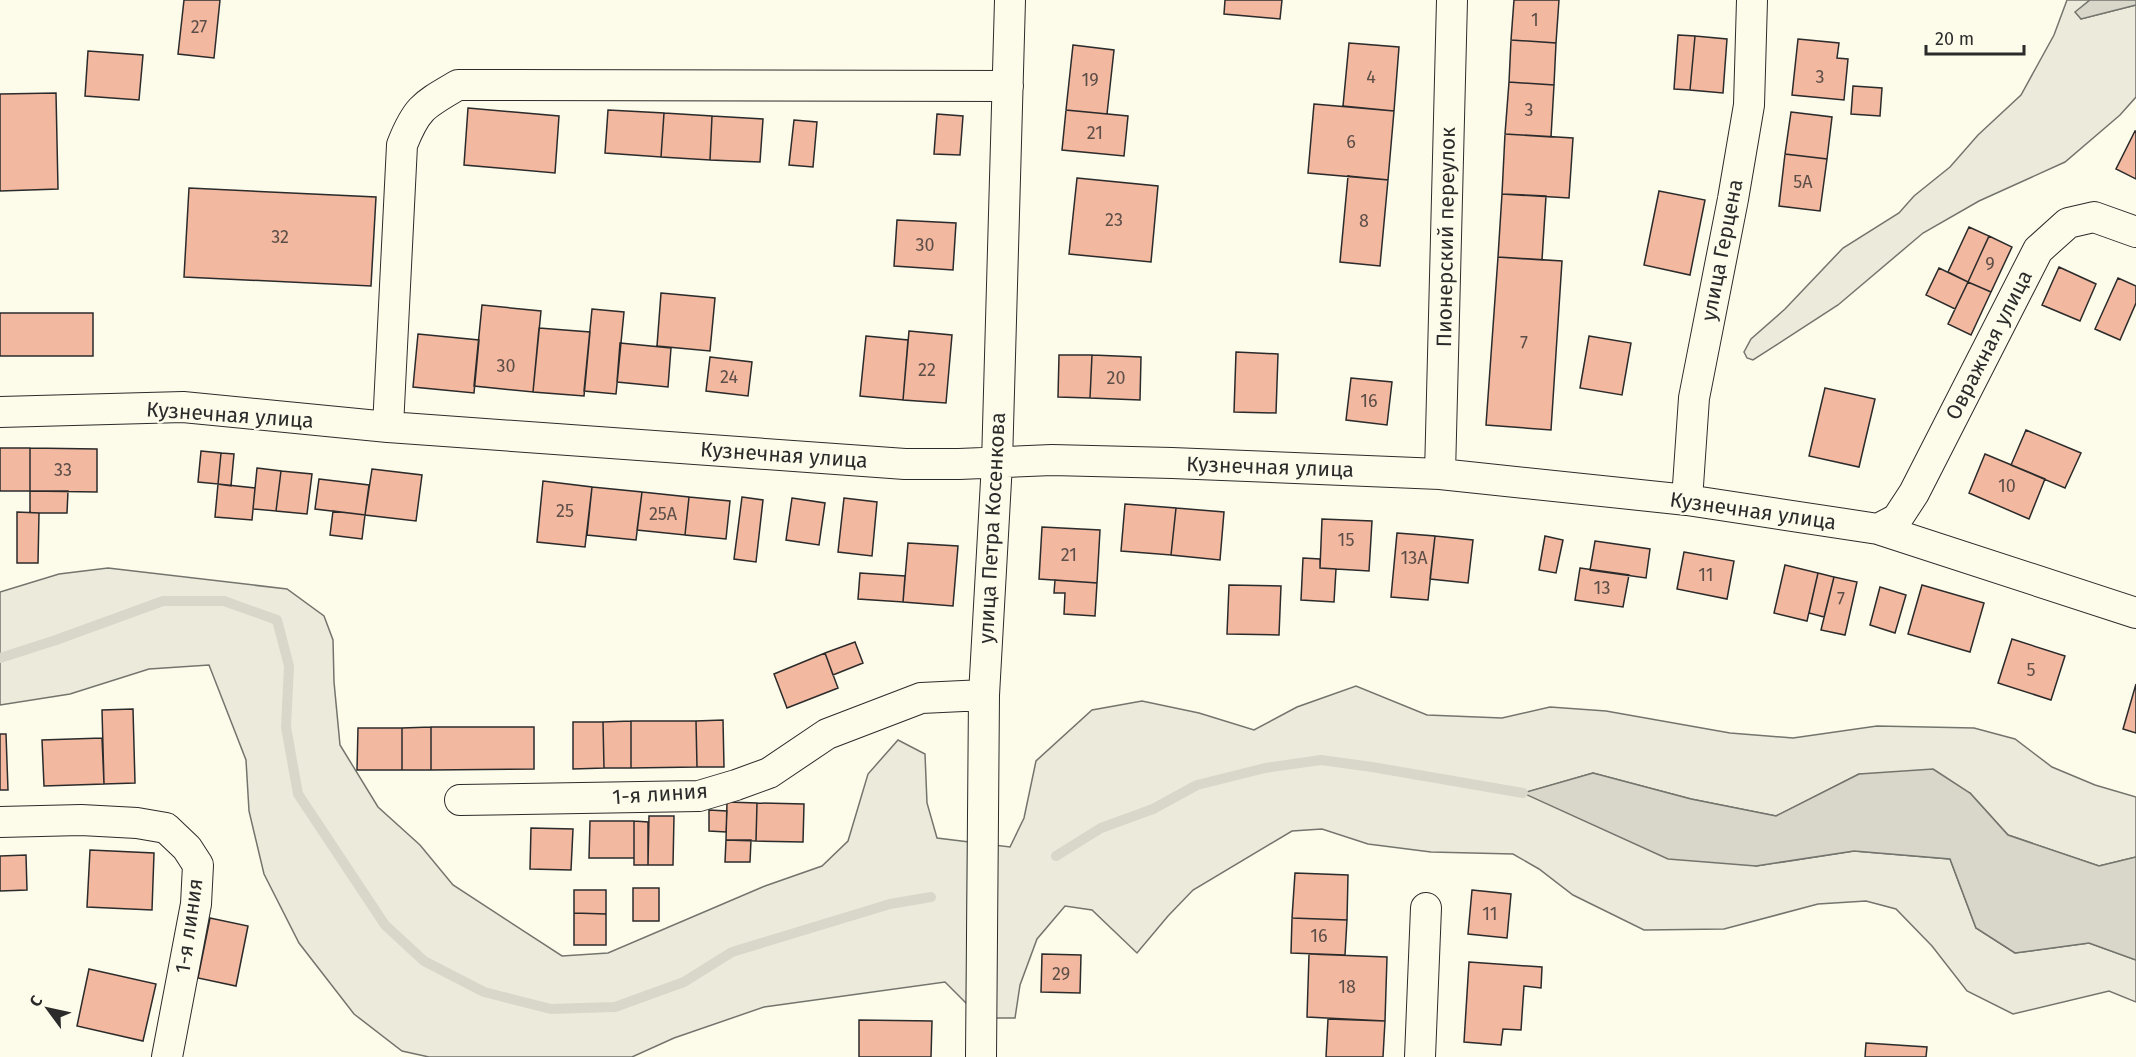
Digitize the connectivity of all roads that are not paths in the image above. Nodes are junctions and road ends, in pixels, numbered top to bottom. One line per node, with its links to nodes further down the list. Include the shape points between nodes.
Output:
1 (1010, 0): 4 (street, улица Петра Косенкова)
2 (1452, 0): 9 (street, Пионерский переулок)
3 (1752, 0): 10 (street, улица Герцена, via 1749,105 1694,398)
4 (1008, 86): 7 (street, via 458,85 424,105 402,144); 8 (street, улица Петра Косенкова)
5 (2132, 228): 11 (street, Овражная улица, via 2094,218 2068,223 2038,250 1914,493 1897,519)
6 (0, 412): 7 (street, Кузнечная улица, via 183,407)
7 (388, 427): 8 (street, Кузнечная улица, via 904,464)
8 (997, 463): 9 (street, Кузнечная улица, via 1052,460); 13 (street, улица Петра Косенкова)
9 (1440, 474): 10 (street, Кузнечная улица)
10 (1687, 500): 11 (street, Кузнечная улица)
11 (1878, 529): 12 (street, Кузнечная улица)
12 (2136, 613)
13 (984, 695): 14 (street, 1-я линия, via 921,699 902,705 827,734 769,772 699,795); 18 (street, улица Петра Косенкова)
14 (460, 800)
15 (0, 822): 17 (street, 1-я линия, via 137,823 166,828 186,848 198,865 196,904)
16 (1426, 908): 19 (street)
17 (167, 1057)
18 (981, 1057)
19 (1420, 1057)

